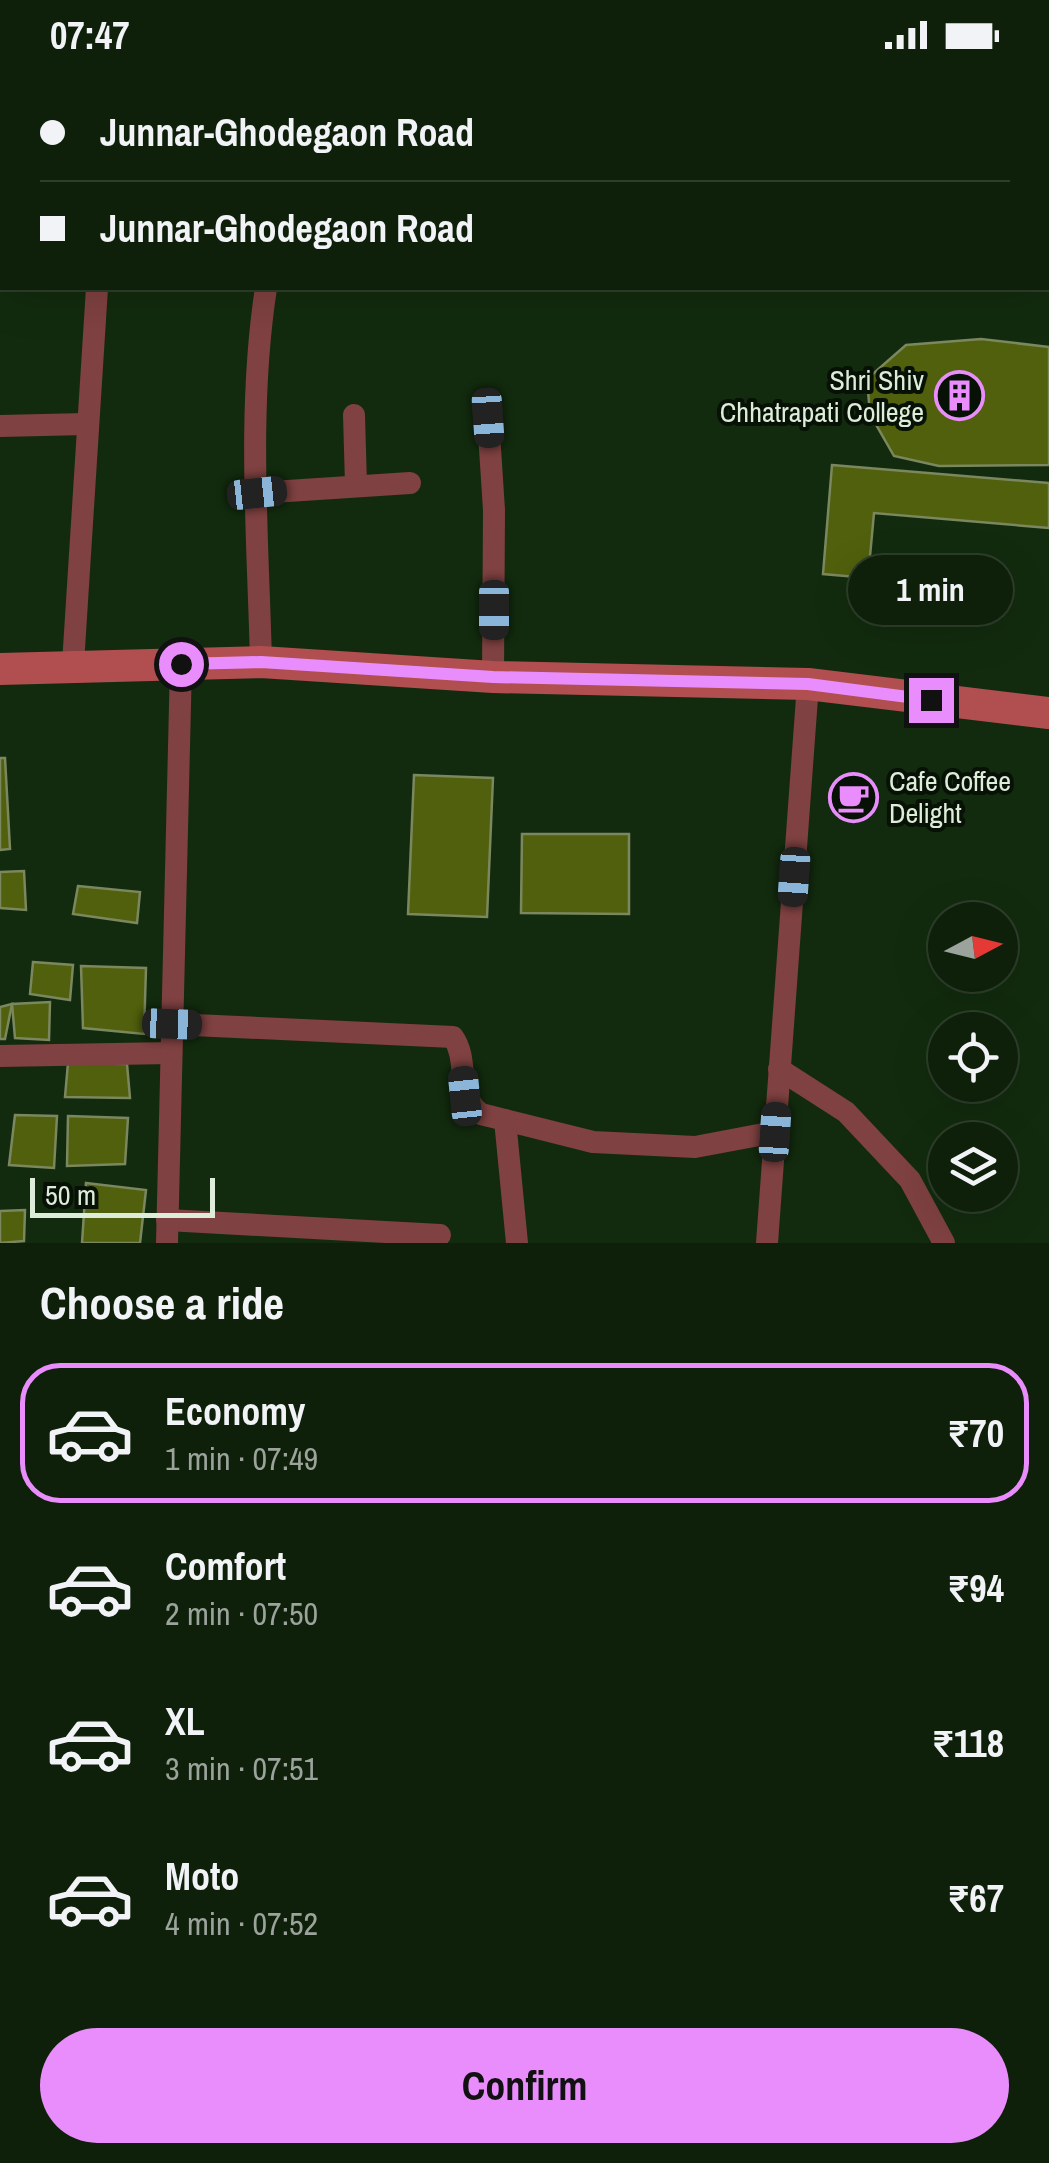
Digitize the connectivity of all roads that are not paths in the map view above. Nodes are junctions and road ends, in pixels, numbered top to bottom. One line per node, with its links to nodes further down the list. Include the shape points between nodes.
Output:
1 (97, 290): 5 (street)
2 (266, 290): 9 (street, via 257,346)
3 (354, 415): 8 (street)
4 (488, 418): 14 (street)
5 (86, 424): 6 (street); 11 (street)
6 (0, 426)
7 (410, 483): 8 (street)
8 (356, 484): 9 (street)
9 (257, 493): 10 (street)
10 (261, 662): 12 (main road); 14 (main road)
11 (73, 664): 12 (main road); 13 (main road)
12 (181, 664): 17 (street)
13 (0, 669)
14 (493, 677): 15 (main road)
15 (808, 684): 16 (main road); 20 (street)
16 (1049, 713)
17 (172, 1024): 18 (street); 21 (street, via 452,1037 472,1108)
18 (171, 1052): 19 (street); 23 (street)
19 (0, 1056)
20 (780, 1069): 22 (street); 27 (street, via 846,1112 910,1180)
21 (505, 1120): 22 (street, via 593,1142 661,1146 695,1147); 25 (street)
22 (775, 1132): 26 (street)
23 (167, 1231): 24 (street)
24 (440, 1235)
25 (517, 1243)
26 (767, 1243)
27 (944, 1243)

